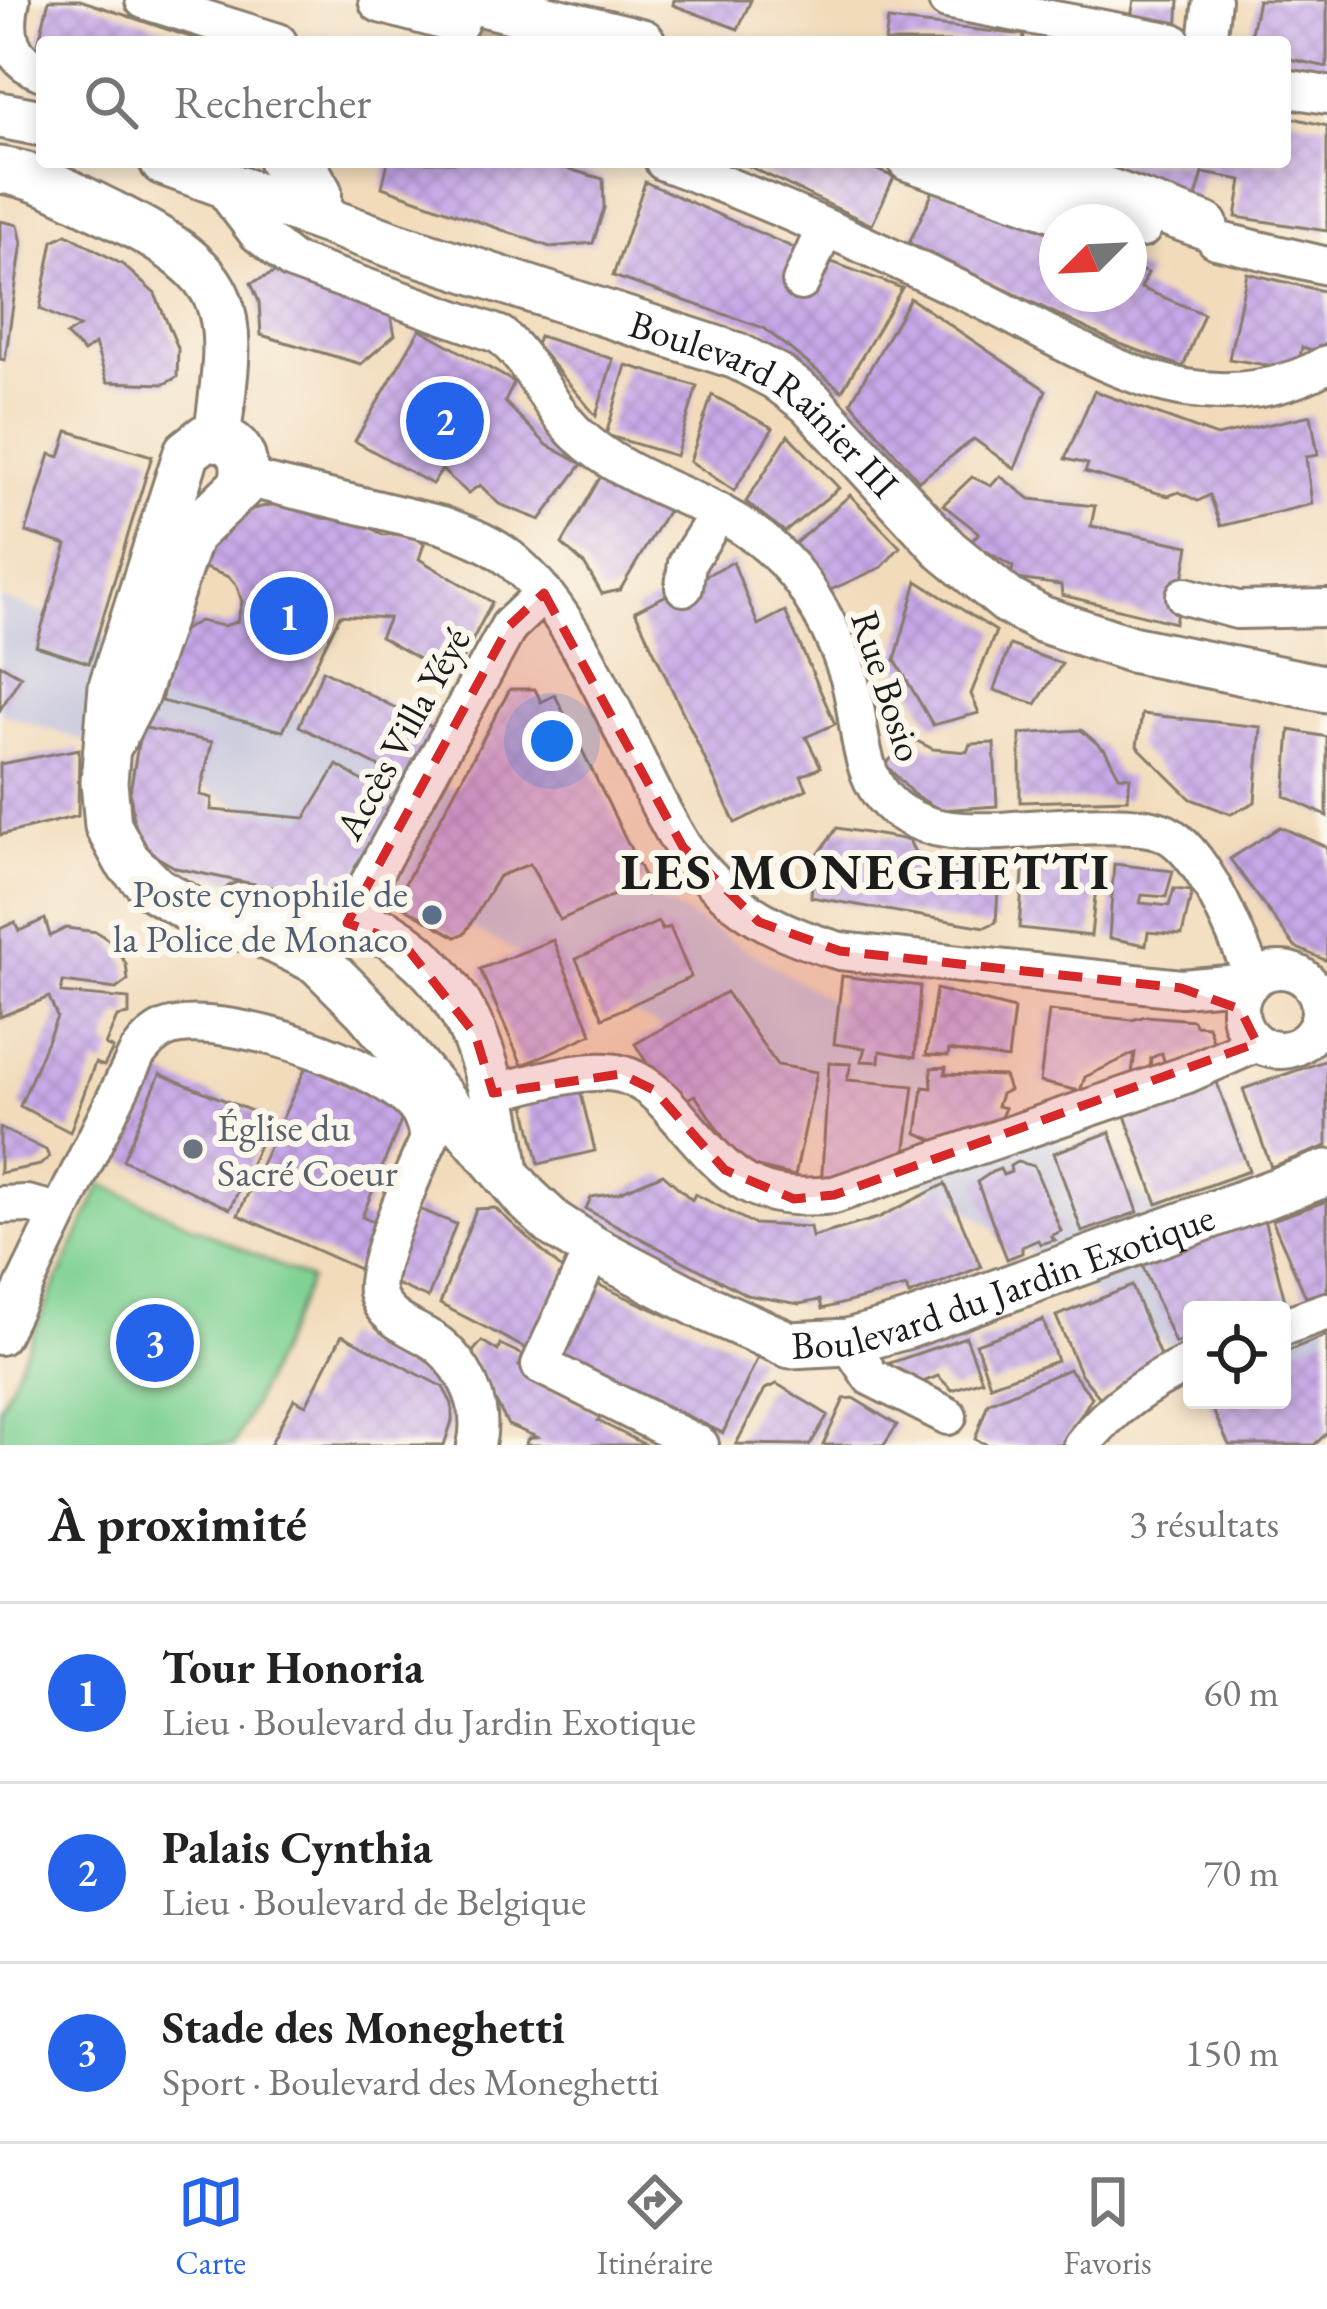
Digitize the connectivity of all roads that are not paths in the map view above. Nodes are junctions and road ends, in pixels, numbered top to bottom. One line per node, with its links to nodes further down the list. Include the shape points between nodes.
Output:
1 (11, 0): 11 (street, via 10,44)
2 (144, 0): 7 (street)
3 (382, 0): 6 (main road)
4 (947, 0): 9 (street)
5 (1212, 0): 10 (street)
6 (463, 10): 8 (main road)
7 (259, 36)
8 (608, 36)
9 (1141, 36)
10 (1205, 36)
11 (36, 70)
12 (1291, 89): 13 (street)
13 (1327, 95)
14 (0, 115): 15 (main road)
15 (36, 122)
16 (181, 168): 23 (main road, Boulevard Rainier III)
17 (294, 168): 26 (street, via 314,175)
18 (679, 168): 28 (street)
19 (924, 168): 25 (street)
20 (985, 168): 24 (main road)
21 (1040, 168): 29 (main road)
22 (0, 170): 33 (main road, via 51,184 128,222 208,276 229,342)
23 (217, 180): 26 (main road, Boulevard Rainier III); 36 (street, Rue Bosio, via 257,233 292,260 500,335 576,434)
24 (1078, 204)
25 (1039, 207)
26 (323, 219): 41 (main road, Boulevard Rainier III, via 694,339 776,377 826,419 947,551 1041,619 1131,649)
27 (1147, 227): 29 (main road)
28 (826, 228): 31 (street); 32 (street, via 1160,382 1232,392 1293,381)
29 (1207, 237): 30 (street)
30 (1327, 266)
31 (801, 282)
32 (1327, 364)
33 (217, 437): 34 (main road, via 195,443); 35 (main road, via 230,441 245,464)
34 (181, 471): 35 (main road, via 199,496); 42 (main road, via 112,686)
35 (234, 488): 38 (street, via 463,532 509,558); 42 (main road, via 190,535 136,694)
36 (719, 512): 37 (street, via 686,563); 46 (street, Rue Bosio, via 774,547 824,616 850,678 864,762 891,806 960,833 1164,832 1235,931)
37 (684, 586)
38 (544, 593): 44 (street, Accès Villa Yéyé, via 508,626); 46 (street, via 682,847 759,922 840,951)
39 (1185, 596): 40 (street, via 1237,610)
40 (1327, 608)
41 (1327, 688)
42 (110, 743): 43 (main road, via 108,826 140,877)
43 (174, 898): 44 (main road); 48 (main road, via 204,918 299,949)
44 (347, 923): 45 (main road, via 386,933)
45 (426, 967): 48 (main road, via 385,962 371,977); 49 (main road)
46 (1248, 990): 47 (street, via 1264,973 1289,970); 51 (street, via 1244,1028)
47 (1322, 994): 50 (street)
48 (366, 1009): 53 (main road, Boulevard du Jardin Exotique)
49 (475, 1034): 52 (main road); 53 (main road, via 474,1069)
50 (1319, 1036): 51 (street, via 1285,1051)
51 (1257, 1043): 52 (street, via 834,1195 794,1199 759,1191 725,1170 654,1090 621,1074 598,1071)
52 (493, 1094): 53 (main road); 55 (main road)
53 (423, 1102): 55 (main road, Boulevard du Jardin Exotique); 57 (street, via 287,1040 215,1026 166,1028 136,1054); 65 (street, via 377,1293 461,1372 478,1405)
54 (1327, 1173): 62 (main road, Boulevard du Jardin Exotique)
55 (506, 1174): 58 (main road, Boulevard du Jardin Exotique, via 554,1224)
56 (0, 1205): 57 (street)
57 (59, 1212): 61 (street)
58 (593, 1249): 62 (main road, Boulevard du Jardin Exotique, via 790,1345); 66 (street, via 540,1365)
59 (1327, 1311): 60 (street)
60 (1291, 1324)
61 (0, 1336)
62 (848, 1342): 64 (street, via 872,1378)
63 (1183, 1366): 67 (street, via 1149,1382)
64 (948, 1416)
65 (476, 1445)
66 (700, 1445)
67 (1082, 1445)

